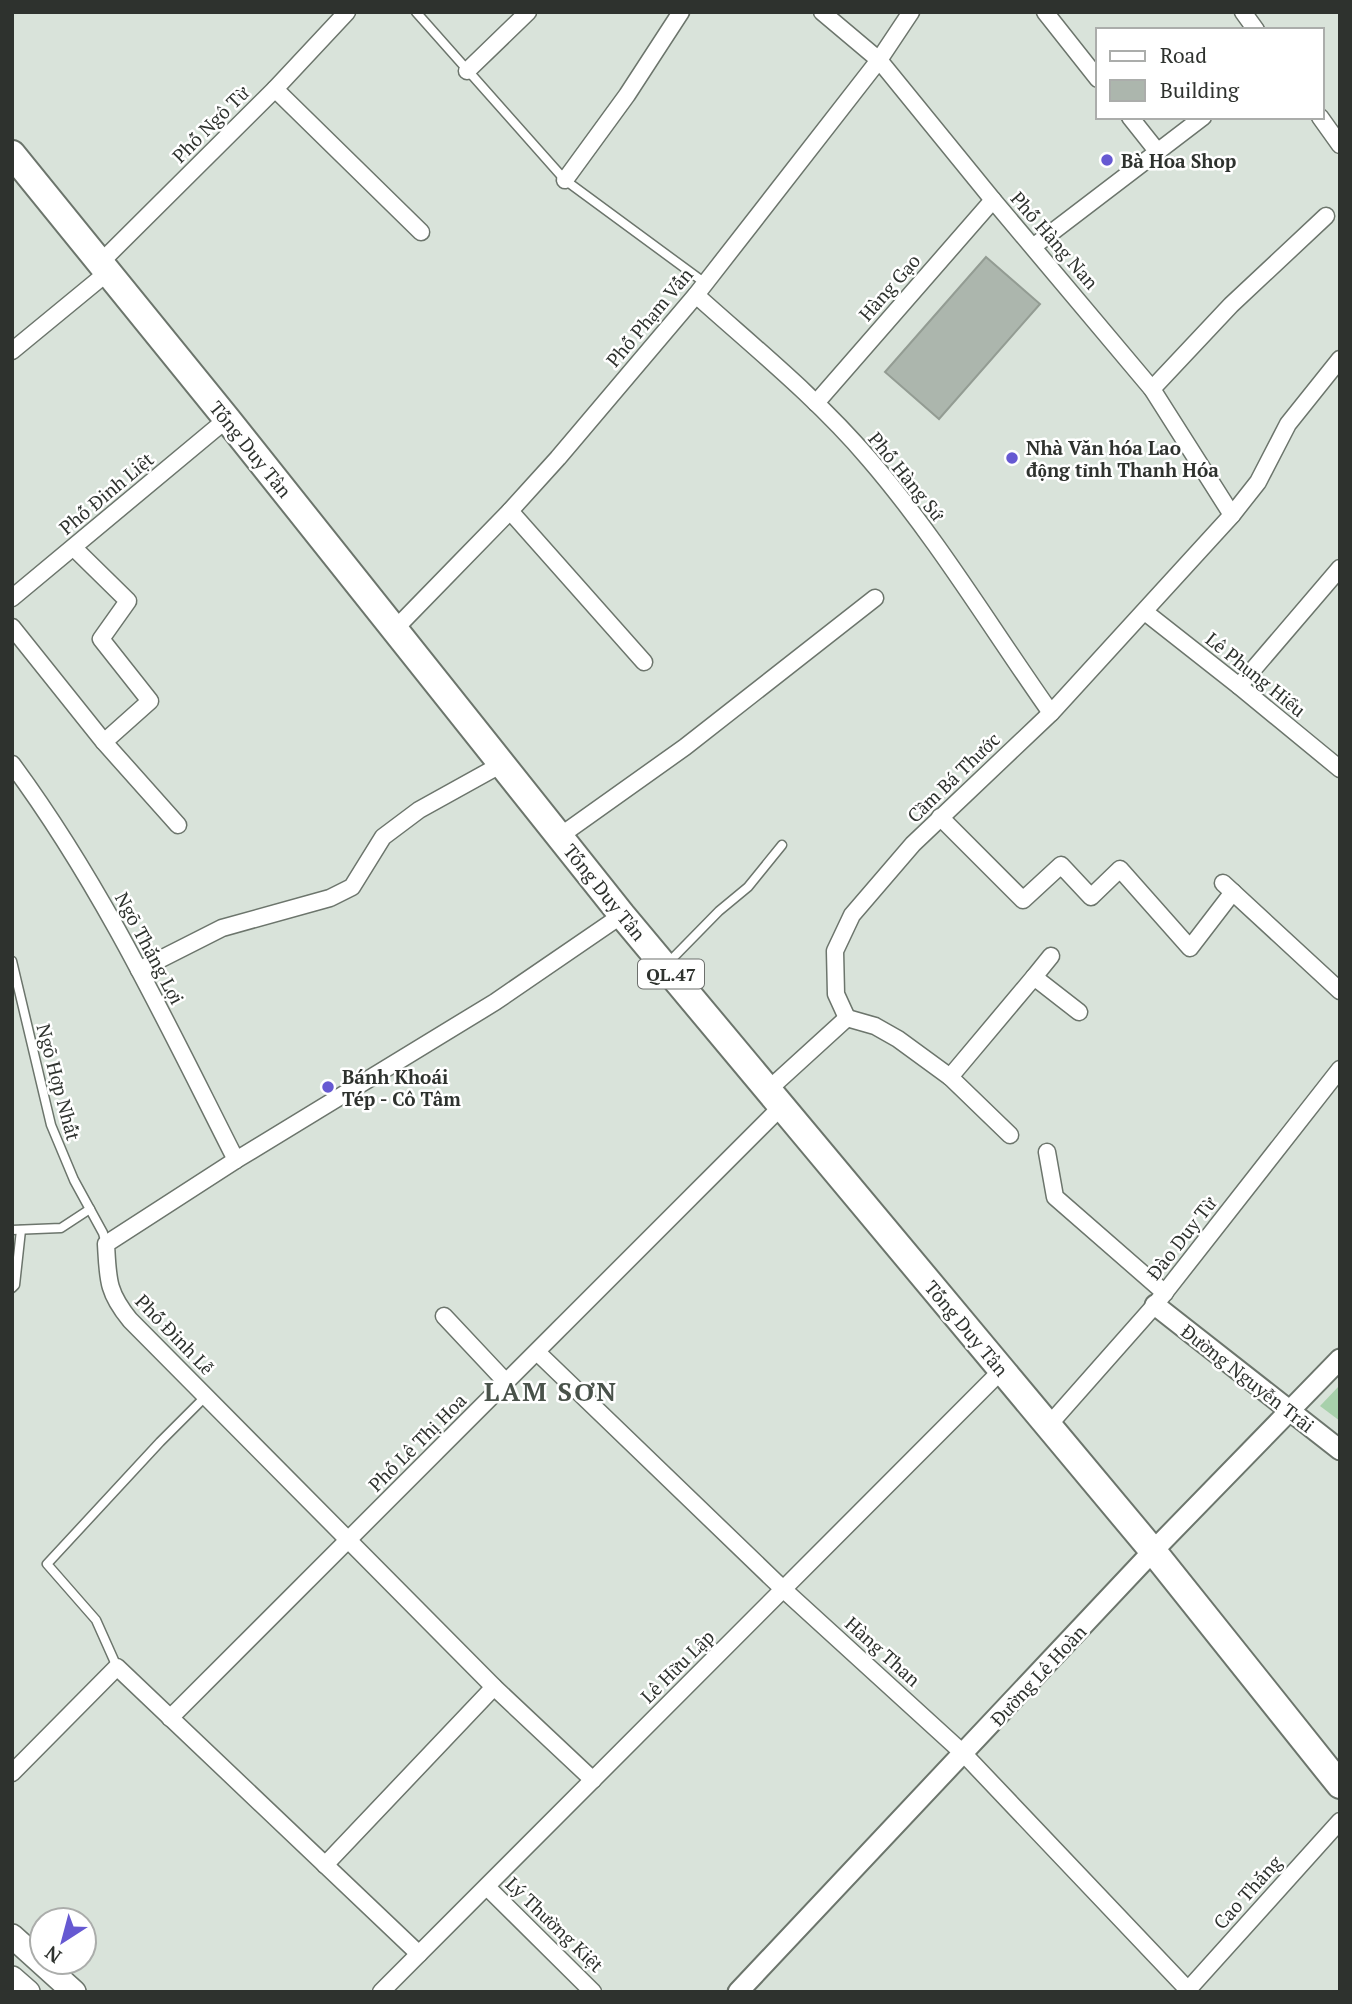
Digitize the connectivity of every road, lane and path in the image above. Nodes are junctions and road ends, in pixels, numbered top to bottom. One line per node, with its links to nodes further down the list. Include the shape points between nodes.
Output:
1 (347, 12): 13 (street, Phố Ngô Từ)
2 (416, 12): 11 (lane)
3 (528, 12): 11 (street)
4 (681, 12): 20 (street)
5 (822, 12): 10 (street, Phố Hàng Nan)
6 (911, 12): 10 (street, Phố Phạm Vấn)
7 (1045, 12): 12 (street)
8 (1243, 12): 9 (street)
9 (1254, 28)
10 (879, 60): 21 (street, Phố Hàng Nan); 26 (street, Phố Phạm Vấn)
11 (467, 71): 20 (lane)
12 (1096, 76)
13 (275, 89): 23 (street); 25 (street, Phố Ngô Từ)
14 (1131, 119): 18 (street)
15 (1200, 119): 18 (street)
16 (1321, 119): 17 (street)
17 (1340, 145)
18 (1157, 151): 24 (street)
19 (12, 155): 25 (highway, Tống Duy Tân / QL.47)
20 (565, 180): 26 (lane)
21 (993, 200): 24 (street, Phố Hàng Nan); 30 (street, Hàng Gạo)
22 (1326, 216): 29 (street, via 1231,305)
23 (421, 232)
24 (1034, 246): 29 (street, Phố Hàng Nan)
25 (104, 268): 27 (street, Phố Ngô Từ); 31 (highway, Tống Duy Tân / QL.47)
26 (700, 289): 30 (street, Phố Hàng Sứ); 32 (street, Phố Phạm Vấn)
27 (12, 351)
28 (1337, 368): 33 (street, Cầm Bá Thước, via 1288,425 1258,482)
29 (1152, 389): 33 (street, Phố Hàng Nan)
30 (816, 402): 43 (street, Phố Hàng Sứ, via 869,459 944,557)
31 (227, 419): 34 (street, Phố Đinh Liệt); 40 (highway, Tống Duy Tân / QL.47)
32 (510, 511): 40 (street, Phố Phạm Vấn); 41 (street)
33 (1232, 515): 38 (street, Cầm Bá Thước)
34 (74, 548): 37 (street, Phố Đinh Liệt); 44 (street, via 128,601 101,639 150,701)
35 (1340, 568): 42 (street)
36 (875, 597): 50 (street, via 685,747)
37 (12, 598)
38 (1145, 612): 42 (street, Lê Phụng Hiểu); 43 (street, Cầm Bá Thước)
39 (12, 627): 44 (street)
40 (395, 629): 46 (highway, Tống Duy Tân / QL.47)
41 (644, 662)
42 (1239, 686): 47 (street, Lê Phụng Hiểu)
43 (1051, 713): 48 (street, Cầm Bá Thước)
44 (104, 742): 49 (street)
45 (12, 764): 56 (street, Ngõ Thắng Lợi, via 86,873)
46 (502, 764): 50 (highway, Tống Duy Tân / QL.47); 56 (street, via 419,810 383,837 352,887 330,898 222,928)
47 (1340, 769)
48 (940, 817): 58 (street, via 1023,900 1061,865 1091,897 1120,869 1189,948 1228,888); 60 (street, Cầm Bá Thước, via 852,915 835,951 836,994)
49 (178, 825)
50 (560, 836): 52 (highway, Tống Duy Tân / QL.47)
51 (782, 845): 55 (lane, via 748,887)
52 (622, 915): 55 (highway, Tống Duy Tân / QL.47); 66 (street, via 495,1002)
53 (1051, 956): 57 (street)
54 (12, 961): 67 (lane, Ngõ Hợp Nhất, via 51,1125)
55 (665, 966): 63 (highway, Tống Duy Tân / QL.47)
56 (139, 970): 66 (street, Ngõ Thắng Lợi)
57 (1034, 977): 59 (street); 62 (street)
58 (1340, 991)
59 (1079, 1012)
60 (847, 1017): 62 (street, via 875,1026); 63 (street)
61 (1340, 1069): 71 (street, Đào Duy Từ)
62 (950, 1077): 64 (street)
63 (775, 1098): 73 (street, Phố Lê Thị Hoa); 75 (highway, Tống Duy Tân / QL.47)
64 (1010, 1135)
65 (1047, 1152): 71 (street, via 1055,1197)
66 (236, 1160): 69 (street)
67 (90, 1209): 68 (lane, via 61,1228); 69 (lane, Ngõ Hợp Nhất)
68 (17, 1230): 70 (lane)
69 (106, 1244): 77 (street, Phố Đinh Lễ, via 108,1280 115,1302)
70 (12, 1289)
71 (1160, 1299): 78 (street, Đường Nguyễn Trãi); 79 (street, Đào Duy Từ)
72 (444, 1316): 76 (street)
73 (537, 1352): 76 (street, Phố Lê Thị Hoa); 83 (street, Hàng Than)
74 (1340, 1359): 78 (street, Đường Lê Hoàn)
75 (1002, 1370): 79 (highway, Tống Duy Tân / QL.47); 83 (street, Lê Hữu Lập)
76 (506, 1382): 81 (street, Phố Lê Thị Hoa)
77 (206, 1396): 81 (street, Phố Đinh Lễ); 84 (lane, via 47,1564 96,1620)
78 (1291, 1412): 80 (street, Đường Nguyễn Trãi); 82 (street, Đường Lê Hoàn)
79 (1048, 1426): 82 (highway, Tống Duy Tân / QL.47)
80 (1340, 1450)
81 (349, 1539): 85 (street, Phố Đinh Lễ); 86 (street, Phố Lê Thị Hoa)
82 (1153, 1551): 87 (street, Đường Lê Hoàn); 90 (highway, Tống Duy Tân / QL.47)
83 (783, 1589): 87 (street, Hàng Than); 89 (street, Lê Hữu Lập)
84 (117, 1667): 86 (street); 88 (street)
85 (494, 1687): 89 (street, Phố Đinh Lễ); 92 (street)
86 (170, 1718): 92 (street)
87 (964, 1754): 97 (street, Hàng Than); 102 (street, Đường Lê Hoàn)
88 (12, 1773)
89 (593, 1780): 93 (street, Lê Hữu Lập)
90 (1340, 1784)
91 (1340, 1821): 97 (street, Cao Thắng)
92 (325, 1865): 95 (street)
93 (486, 1887): 95 (street, Lê Hữu Lập); 101 (street, Lý Thường Kiệt)
94 (12, 1936): 99 (main road)
95 (419, 1954): 100 (street, Lê Hữu Lập)
96 (12, 1978): 98 (main road)
97 (1188, 1991)
98 (28, 1992)
99 (74, 1992)
100 (381, 1992)
101 (593, 1992)
102 (738, 1992)

